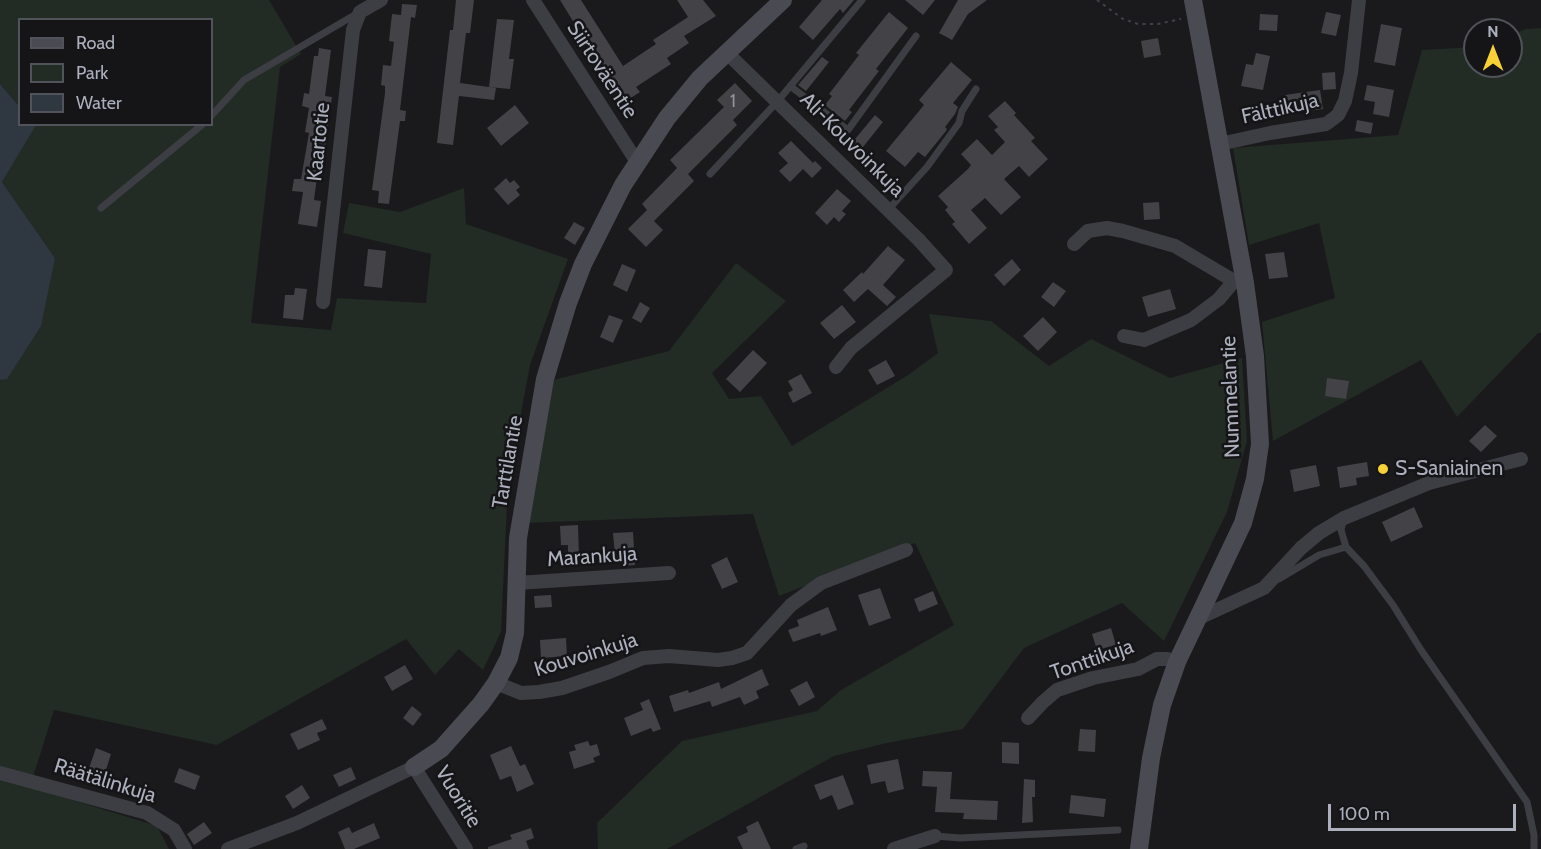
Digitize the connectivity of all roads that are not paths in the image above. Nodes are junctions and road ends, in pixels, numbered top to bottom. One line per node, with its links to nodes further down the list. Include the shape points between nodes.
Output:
1 (381, 0): 6 (street)
2 (533, 0): 16 (street, Siirtoväentie)
3 (783, 0): 9 (street, Tarttilantie)
4 (862, 0): 10 (lane)
5 (1359, 0): 15 (street, Fälttikuja, via 1351,72 1338,115 1326,124)
6 (357, 6): 13 (lane, via 244,80); 22 (street, Kaartotie)
7 (1195, 8): 15 (street, Nummelantie)
8 (916, 36): 10 (lane, via 848,130)
9 (726, 52): 12 (street, Ali-Kouvoinkuja); 16 (street, Tarttilantie, via 668,118)
10 (790, 86): 12 (lane)
11 (976, 88): 19 (lane, via 959,123 927,167)
12 (777, 102): 17 (lane); 19 (street, Ali-Kouvoinkuja)
13 (213, 114)
14 (201, 126): 18 (lane)
15 (1220, 144): 21 (street, Nummelantie)
16 (637, 162): 30 (street, Tarttilantie, via 583,264 548,368 518,538)
17 (710, 174)
18 (101, 208)
19 (887, 210): 24 (street, Ali-Kouvoinkuja, via 946,270 851,348)
20 (1074, 244): 21 (street, via 1088,231 1123,231 1175,246)
21 (1239, 282): 23 (street, via 1191,320 1144,340); 32 (street, Nummelantie, via 1255,356 1260,444 1255,479 1239,533)
22 (323, 302)
23 (1124, 336)
24 (836, 367)
25 (1521, 459): 26 (street, via 1429,483)
26 (1344, 518): 27 (lane, via 1341,530); 31 (street, via 1301,548)
27 (1346, 547): 31 (lane, via 1319,555); 47 (lane, via 1393,605 1527,802)
28 (906, 550): 34 (street, Kouvoinkuja, via 821,583 791,605 747,653 732,658 643,658 539,692 521,693)
29 (669, 573): 30 (street, Marankuja)
30 (517, 583): 34 (street, Tarttilantie, via 515,633 509,658)
31 (1264, 588): 32 (street)
32 (1197, 619): 33 (street, Nummelantie)
33 (1178, 662): 35 (street, Tonttikuja, via 1157,659 1138,669 1057,690); 46 (street, Nummelantie, via 1162,705)
34 (496, 683): 36 (street, Tarttilantie, via 441,749)
35 (1029, 718)
36 (414, 766): 42 (street, Tarttilantie, via 297,823); 43 (street, Vuoritie)
37 (0, 773): 41 (street, Räätälinkuja, via 147,813 174,830)
38 (1118, 830): 39 (lane)
39 (935, 836): 45 (street)
40 (804, 846): 44 (lane)
41 (185, 849)
42 (228, 849)
43 (466, 849)
44 (796, 849)
45 (894, 849)
46 (1139, 849)
47 (1534, 849)

